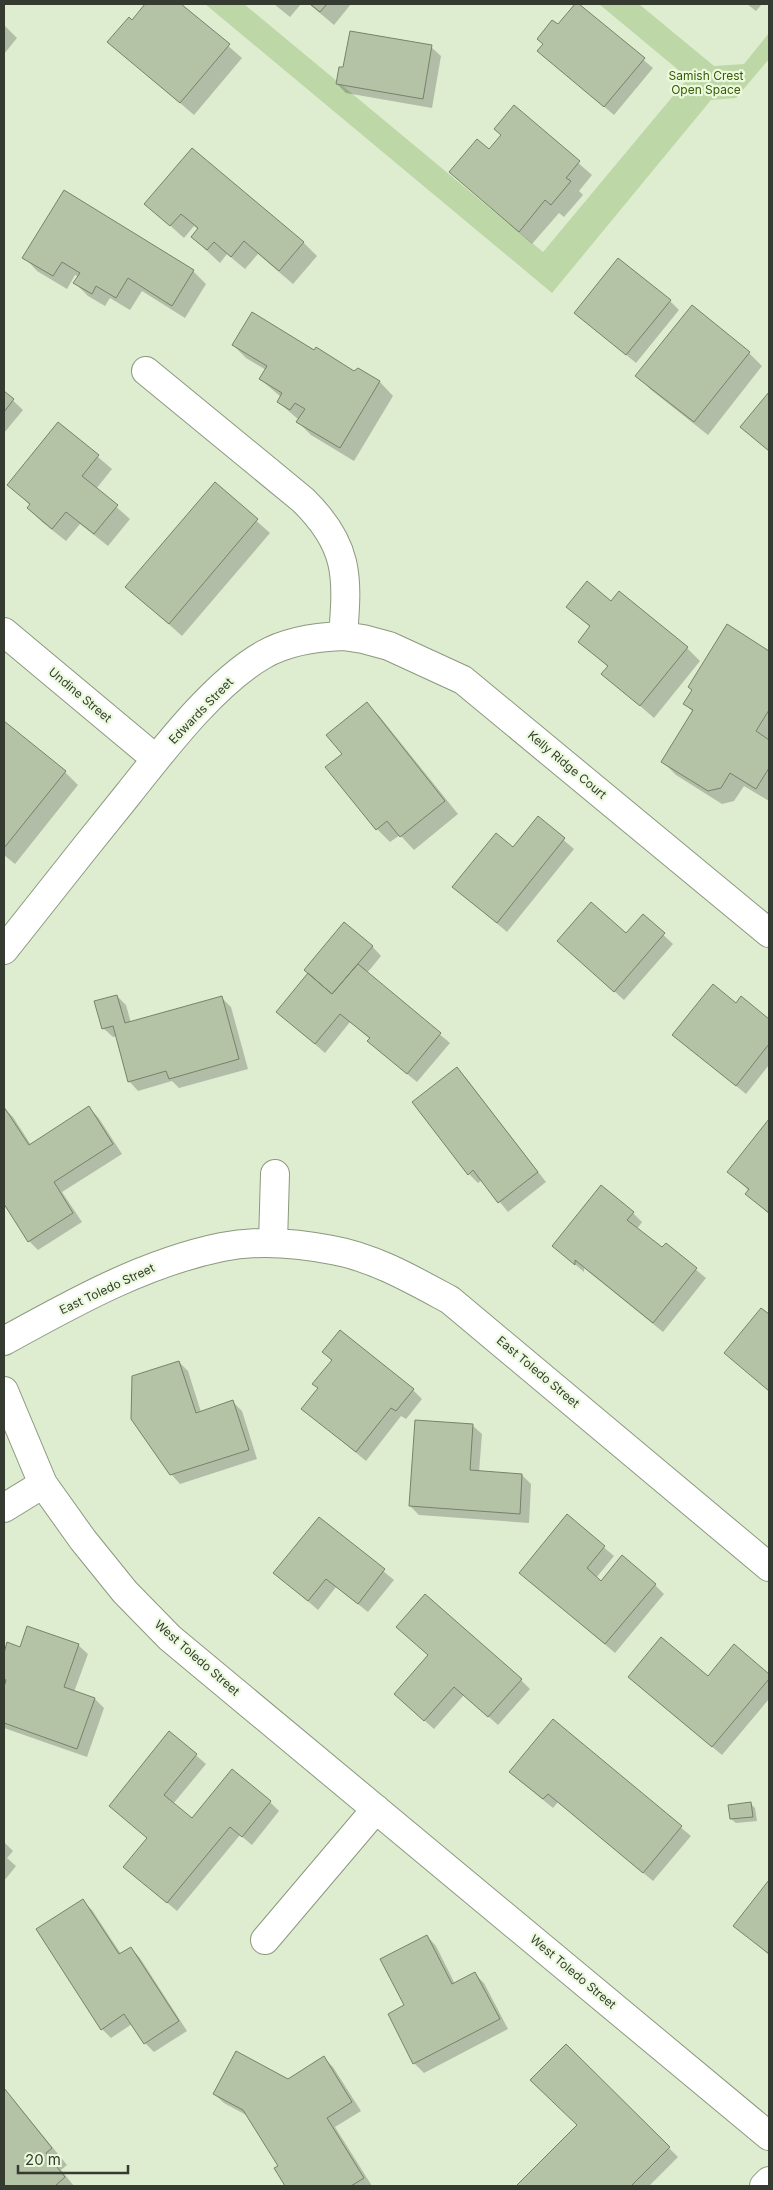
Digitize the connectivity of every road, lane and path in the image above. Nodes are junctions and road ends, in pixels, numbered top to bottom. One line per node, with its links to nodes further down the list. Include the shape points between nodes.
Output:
1 (146, 371): 3 (street, via 317,514 334,539 344,564)
2 (4, 632): 4 (street, Undine Street)
3 (343, 636): 4 (street, Edwards Street, via 315,637 263,655 228,681); 5 (street, Kelly Ridge Court, via 389,646 463,680)
4 (156, 759): 6 (street, Edwards Street)
5 (769, 933)
6 (4, 950)
7 (275, 1174): 8 (street)
8 (273, 1243): 9 (street, East Toledo Street, via 224,1247 134,1274); 13 (street, East Toledo Street, via 333,1250 376,1264 450,1300)
9 (4, 1341)
10 (4, 1391): 11 (street, West Toledo Street)
11 (43, 1484): 12 (street); 14 (street, West Toledo Street, via 125,1592 170,1638)
12 (4, 1508)
13 (769, 1567)
14 (376, 1809): 15 (street); 16 (street, West Toledo Street)
15 (265, 1940)
16 (769, 2136)
17 (769, 2181): 18 (street)
18 (764, 2186)

